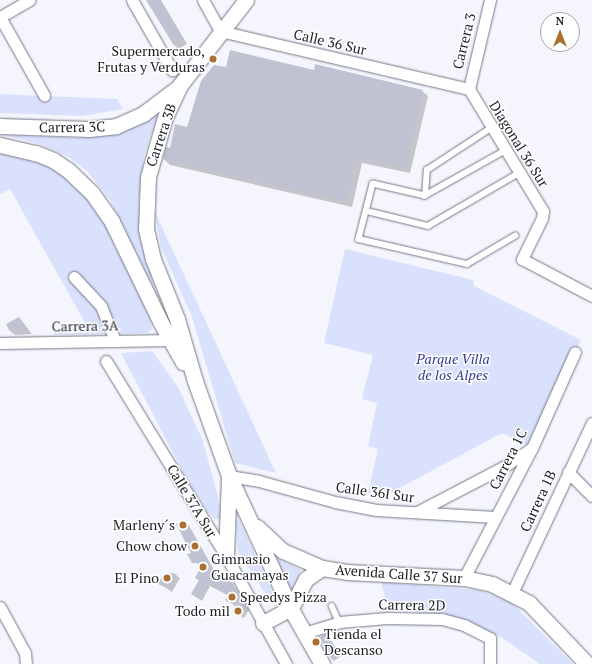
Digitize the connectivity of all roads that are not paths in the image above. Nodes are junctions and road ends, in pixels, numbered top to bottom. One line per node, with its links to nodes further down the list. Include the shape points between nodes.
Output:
1 (29, 0): 6 (street)
2 (132, 0): 8 (street)
3 (203, 0): 7 (street)
4 (246, 0): 7 (main road, Carrera 3B)
5 (490, 0): 10 (street, Carrera 3)
6 (0, 17): 11 (street)
7 (220, 31): 9 (main road, Carrera 3B); 10 (street, Calle 36 Sur)
8 (172, 70)
9 (180, 85): 12 (main road, Carrera 3C, via 153,108 116,126 89,129); 27 (main road, Carrera 3B, via 162,125 150,166 146,190 146,229 153,259 177,319)
10 (468, 89): 13 (street, Diagonal 36 Sur)
11 (44, 95)
12 (0, 126)
13 (491, 128): 15 (street, Diagonal 36 Sur); 17 (lane, via 427,170)
14 (0, 145): 22 (main road, via 36,153 53,160 68,170 92,193 112,222)
15 (505, 151): 16 (street, Diagonal 36 Sur); 17 (lane)
16 (519, 173): 18 (lane, via 428,226); 21 (street, Diagonal 36 Sur, via 541,207 543,215 522,259)
17 (425, 196): 18 (lane, via 373,184)
18 (367, 211): 19 (lane, via 359,239 467,264)
19 (516, 236)
20 (74, 277): 23 (street, via 101,306)
21 (592, 296)
22 (170, 340): 23 (street, Carrera 3A); 27 (main road)
23 (115, 341): 24 (street, Carrera 3A)
24 (0, 343)
25 (575, 352): 29 (street, Carrera 1C)
26 (106, 360): 36 (street, Calle 37A Sur)
27 (195, 381): 31 (main road, Avenida Calle 37 Sur)
28 (592, 423): 30 (street, Carrera 1B)
29 (532, 448): 33 (street, via 505,466); 34 (street, Carrera 1C)
30 (568, 472): 32 (street); 39 (street, Carrera 1B)
31 (229, 476): 33 (street, Calle 36I Sur, via 259,481 350,506); 35 (main road, Avenida Calle 37 Sur); 36 (main road)
32 (592, 496)
33 (417, 512): 34 (street, Calle 36I Sur)
34 (495, 518): 38 (street, Carrera 1C)
35 (251, 521): 37 (main road, Avenida Calle 37 Sur, via 283,551); 42 (main road)
36 (226, 556): 43 (street, Calle 37A Sur)
37 (322, 568): 38 (main road, Avenida Calle 37 Sur, via 347,572); 42 (main road, via 306,579)
38 (464, 578): 39 (main road, Avenida Calle 37 Sur, via 492,584)
39 (512, 592): 50 (main road, Avenida Calle 37 Sur, via 529,603)
40 (332, 606): 44 (lane)
41 (0, 608): 46 (street, via 25,653)
42 (291, 608): 43 (main road); 45 (main road)
43 (263, 622): 47 (street, Calle 37A Sur)
44 (339, 622): 45 (street, Carrera 2D); 49 (street, Carrera 2D, via 387,618 452,622 490,638)
45 (304, 633): 48 (main road)
46 (26, 664)
47 (286, 664)
48 (322, 664)
49 (490, 664)
50 (586, 664)

